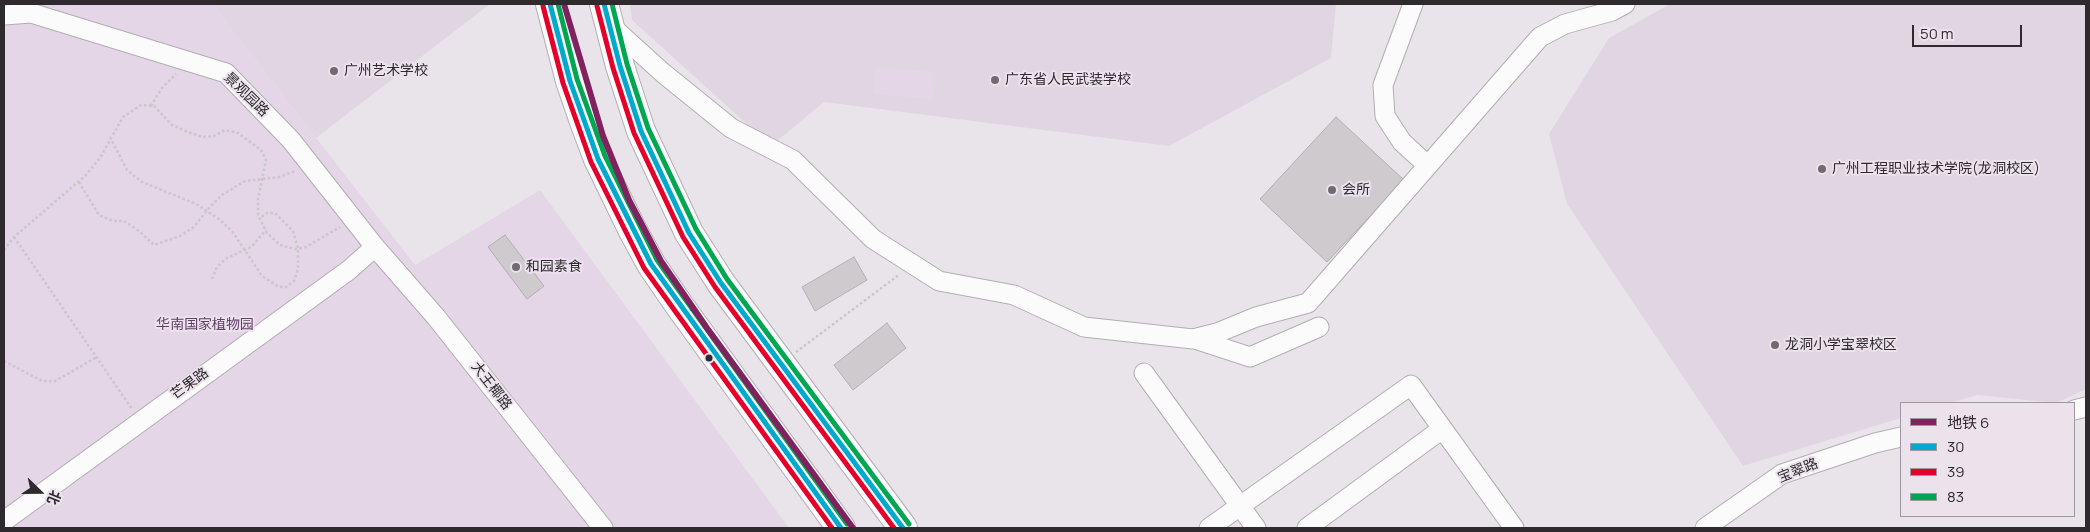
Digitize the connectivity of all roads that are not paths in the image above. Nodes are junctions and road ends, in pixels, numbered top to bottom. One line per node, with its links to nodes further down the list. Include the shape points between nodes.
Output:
1 (550, 4): 16 (highway, via 570,81 598,159 651,264)
2 (1413, 4): 6 (street, via 1383,85 1385,116 1402,142)
3 (1625, 4): 9 (street, via 1565,24 1540,37 1308,303)
4 (607, 14): 9 (street, via 663,73 731,128 793,160 873,239 939,282 1014,295 1084,327); 17 (highway, via 642,132 689,233 721,284)
5 (4, 15): 7 (street, 景观园路, via 31,13 226,73 291,140)
6 (1426, 164)
7 (375, 247): 14 (street, 芒果路, via 349,270); 15 (street, 大王椰路, via 436,316)
8 (1319, 327): 9 (street, via 1250,357)
9 (1194, 339)
10 (1144, 373): 13 (street)
11 (1442, 429): 13 (street, via 1411,385); 20 (street); 21 (street)
12 (1900, 437): 22 (street, 宝翠路, via 1782,474)
13 (1240, 506): 18 (street); 19 (street)
14 (4, 521)
15 (603, 528)
16 (841, 528)
17 (904, 528)
18 (1209, 528)
19 (1256, 528)
20 (1307, 528)
21 (1514, 528)
22 (1705, 528)

